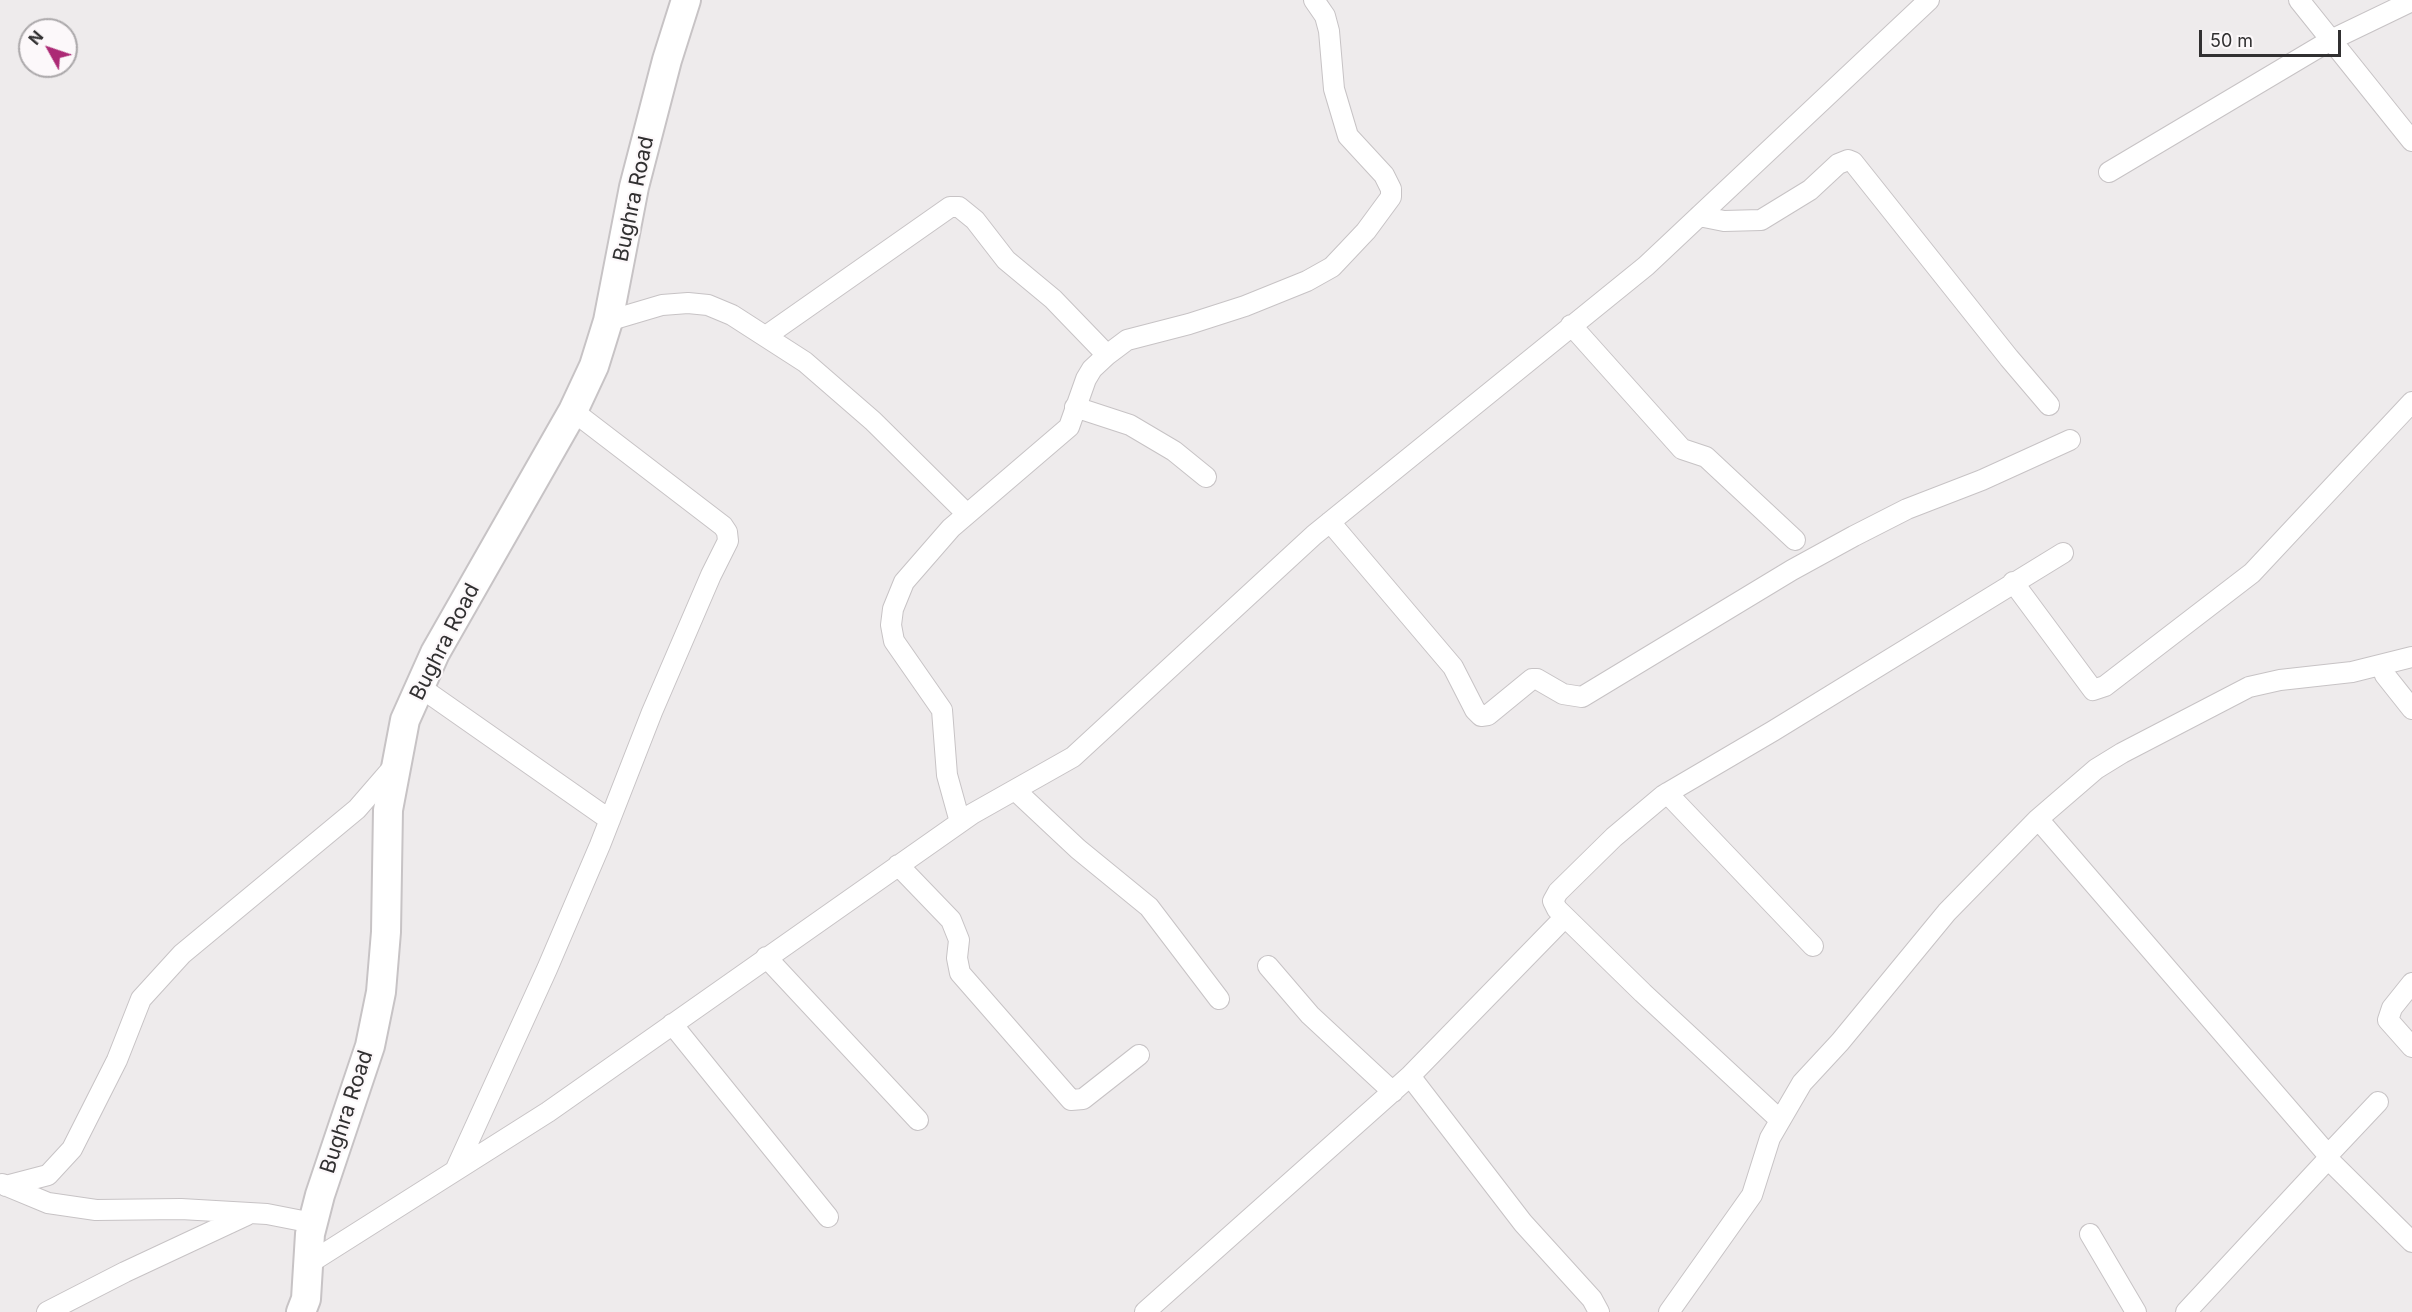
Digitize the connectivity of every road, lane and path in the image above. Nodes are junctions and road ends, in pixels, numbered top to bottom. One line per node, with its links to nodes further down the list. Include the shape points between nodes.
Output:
1 (686, 0): 10 (street, Bughra Road, via 634,187)
2 (1314, 0): 13 (street, via 1329,31 1334,89 1348,136 1384,175 1391,189 1390,197 1366,231 1332,267 1307,281 1245,306 1127,340)
3 (1929, 0): 9 (street)
4 (2299, 0): 6 (street)
5 (2412, 1): 6 (street)
6 (2331, 40): 7 (street); 8 (street)
7 (2412, 141)
8 (2109, 172)
9 (1699, 216): 11 (street, via 1646,267); 15 (street, via 1724,221 1761,220 1810,190 1838,164 1853,162)
10 (608, 321): 12 (street, via 662,305 688,303 708,305 732,315); 17 (street, Bughra Road, via 594,366)
11 (1571, 325): 21 (street); 22 (street, via 1682,449 1706,457)
12 (766, 336): 13 (street, via 950,207 958,207 975,220 1006,260 1053,299); 20 (street, via 805,362 873,421)
13 (1107, 355): 16 (street, via 1092,369)
14 (2412, 402): 24 (street, via 2252,573 2105,686 2093,690)
15 (2049, 405)
16 (1076, 407): 19 (street, via 1130,424 1174,451); 20 (street, via 1069,427)
17 (573, 411): 27 (street, Bughra Road, via 435,653); 33 (street, via 723,526 728,541 652,712)
18 (2070, 440): 21 (street, via 1907,509 1854,536 1582,697 1563,694 1532,679 1488,715 1481,716 1453,667)
19 (1206, 477)
20 (967, 514): 34 (street, via 935,544 904,582 891,625 894,641 942,710 947,775)
21 (1330, 522): 30 (street, via 1073,757)
22 (1795, 540)
23 (2063, 553): 24 (street)
24 (2013, 582): 31 (street)
25 (2412, 657): 26 (street)
26 (2382, 666): 28 (street); 32 (street, via 2249,687 2096,769)
27 (420, 687): 29 (street, Bughra Road, via 405,720); 33 (street)
28 (2412, 709)
29 (397, 762): 52 (street, via 357,809 182,954 141,999 117,1060 72,1149 48,1175); 55 (street, Bughra Road, via 388,810 381,992 370,1046)
30 (1015, 790): 34 (street); 41 (street, via 1078,849 1149,907)
31 (1667, 793): 36 (street, via 1558,892 1554,901); 37 (street)
32 (2038, 819): 49 (street, via 1947,912 1802,1083); 50 (street)
33 (610, 820): 51 (street)
34 (960, 822): 35 (street)
35 (897, 865): 38 (street); 44 (street, via 951,920 959,940 960,974 1071,1100 1083,1099)
36 (1565, 917): 45 (street); 49 (street)
37 (1813, 946)
38 (766, 957): 42 (street); 48 (street)
39 (1268, 966): 46 (street, via 1310,1015)
40 (2412, 983): 43 (street, via 2392,1008 2388,1020)
41 (1219, 999)
42 (672, 1024): 51 (street); 54 (street)
43 (2412, 1047)
44 (1139, 1055)
45 (1410, 1076): 46 (street); 62 (street, via 1523,1223 1592,1299)
46 (1393, 1092): 61 (street)
47 (2378, 1102): 50 (street)
48 (918, 1120)
49 (1780, 1120): 63 (street, via 1770,1138 1752,1195)
50 (2328, 1157): 57 (street); 65 (street)
51 (455, 1172): 58 (street)
52 (3, 1184): 53 (street, via 48,1203 96,1210)
53 (252, 1213): 55 (street); 59 (street)
54 (828, 1217)
55 (313, 1223): 58 (street, Bughra Road)
56 (2090, 1234): 64 (street)
57 (2412, 1242)
58 (308, 1264): 60 (street, Bughra Road)
59 (47, 1312)
60 (302, 1312)
61 (1145, 1312)
62 (1599, 1312)
63 (1669, 1312)
64 (2136, 1312)
65 (2186, 1312)

